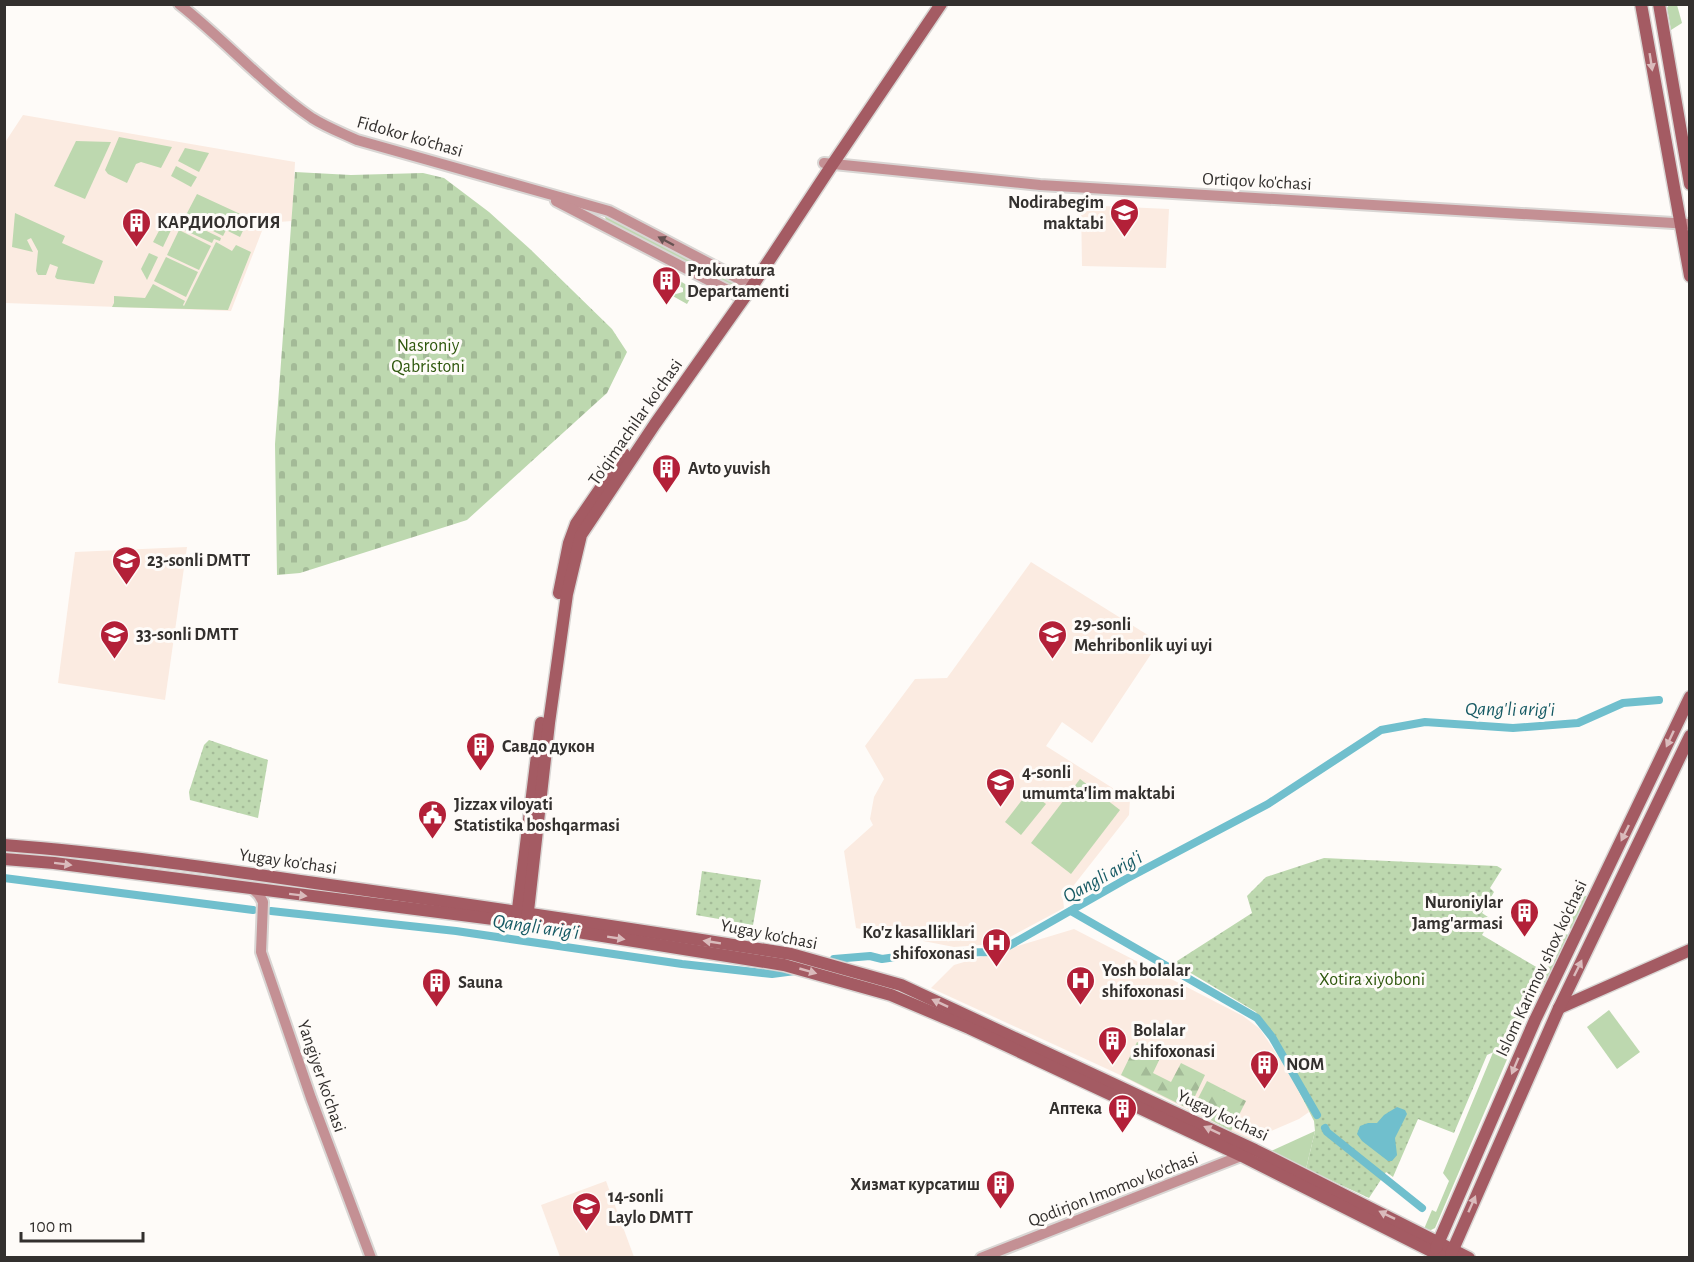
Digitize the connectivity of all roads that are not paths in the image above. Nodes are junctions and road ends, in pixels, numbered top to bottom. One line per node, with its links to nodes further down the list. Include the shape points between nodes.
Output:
1 (179, 4): 8 (street, Fidokor ko'chasi, via 315,120 357,140)
2 (932, 4): 6 (main road, To'qimachilar ko'chasi)
3 (941, 4): 6 (main road, To'qimachilar ko'chasi)
4 (1641, 4): 9 (main road, one-way to 9)
5 (1659, 4): 7 (main road)
6 (828, 164): 9 (street, Ortiqov ko'chasi, via 1041,185); 11 (main road, To'qimachilar ko'chasi)
7 (1689, 184)
8 (531, 189): 11 (street, Fidokor ko'chasi); 11 (street, Fidokor ko'chasi, one-way to 8, via 741,280 609,211)
9 (1685, 224): 10 (main road)
10 (1689, 276)
11 (747, 287): 21 (main road, To'qimachilar ko'chasi, via 657,406 573,530 564,563 530,798)
12 (1689, 697): 14 (main road, Islom Karimov shox ko'chasi, one-way to 14)
13 (1689, 736): 15 (main road, Islom Karimov shox ko'chasi)
14 (1650, 780): 15 (main road, via 1655,775 1662,776 1666,782); 26 (main road, Islom Karimov shox ko'chasi, one-way to 26, via 1535,1020)
15 (1664, 789): 23 (main road, Islom Karimov shox ko'chasi, one-way to 15)
16 (4, 846): 21 (main road, Yugay ko'chasi, via 156,861)
17 (4, 859): 18 (main road, Yugay ko'chasi, one-way to 18)
18 (253, 889): 19 (main road, Yugay ko'chasi); 20 (street, Yugay ko'chasi)
19 (277, 892): 20 (street); 21 (main road, Yugay ko'chasi, one-way to 21)
20 (263, 902): 27 (street, Yangiyer ko'chasi, via 261,952)
21 (522, 918): 24 (main road, Yugay ko'chasi, one-way to 21, via 901,985 791,954); 25 (main road, Yugay ko'chasi, one-way to 25, via 784,965 891,995)
22 (1689, 950): 23 (main road)
23 (1559, 1008): 26 (main road, Islom Karimov shox ko'chasi, one-way to 23)
24 (1255, 1150): 25 (street, Qodirjon Imomov ko'chasi); 26 (main road, Yugay ko'chasi, one-way to 24)
25 (1242, 1156): 26 (main road, Yugay ko'chasi); 28 (street, Qodirjon Imomov ko'chasi)
26 (1442, 1252): 29 (main road, Yugay ko'chasi)
27 (370, 1257)
28 (981, 1257)
29 (1469, 1257)

